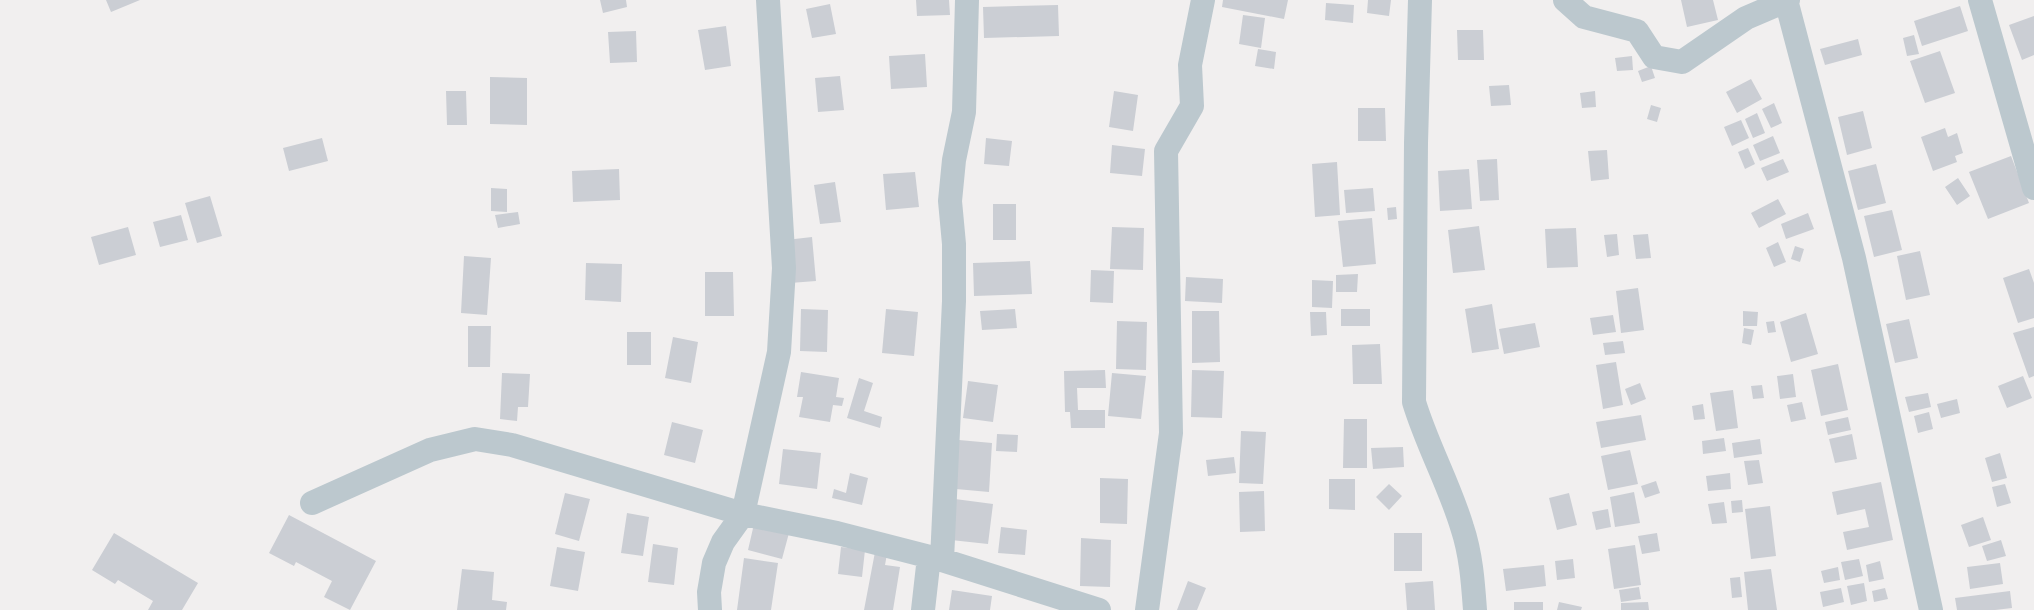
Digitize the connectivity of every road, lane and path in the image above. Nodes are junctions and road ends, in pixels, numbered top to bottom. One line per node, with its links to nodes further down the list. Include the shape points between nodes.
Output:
1 (768, 0): 10 (street, via 784,268 778,352)
2 (967, 0): 11 (street, via 964,112 954,160 950,202 954,301)
3 (1203, 0): 15 (street, via 1190,65 1192,106 1166,151 1171,432)
4 (1420, 0): 16 (street, via 1414,402 1462,528 1472,567)
5 (1564, 0): 6 (street, via 1584,17 1637,30 1654,57 1682,62 1746,18)
6 (1787, 0): 17 (street, via 1854,258)
7 (1980, 0): 8 (street)
8 (2034, 188)
9 (312, 503): 10 (street, via 430,450 474,439 512,445)
10 (743, 514): 11 (street, via 837,533); 12 (street, via 723,542 714,563 709,592)
11 (936, 559): 13 (street); 14 (street)
12 (710, 610)
13 (923, 610)
14 (1099, 610)
15 (1147, 610)
16 (1475, 610)
17 (1931, 610)

